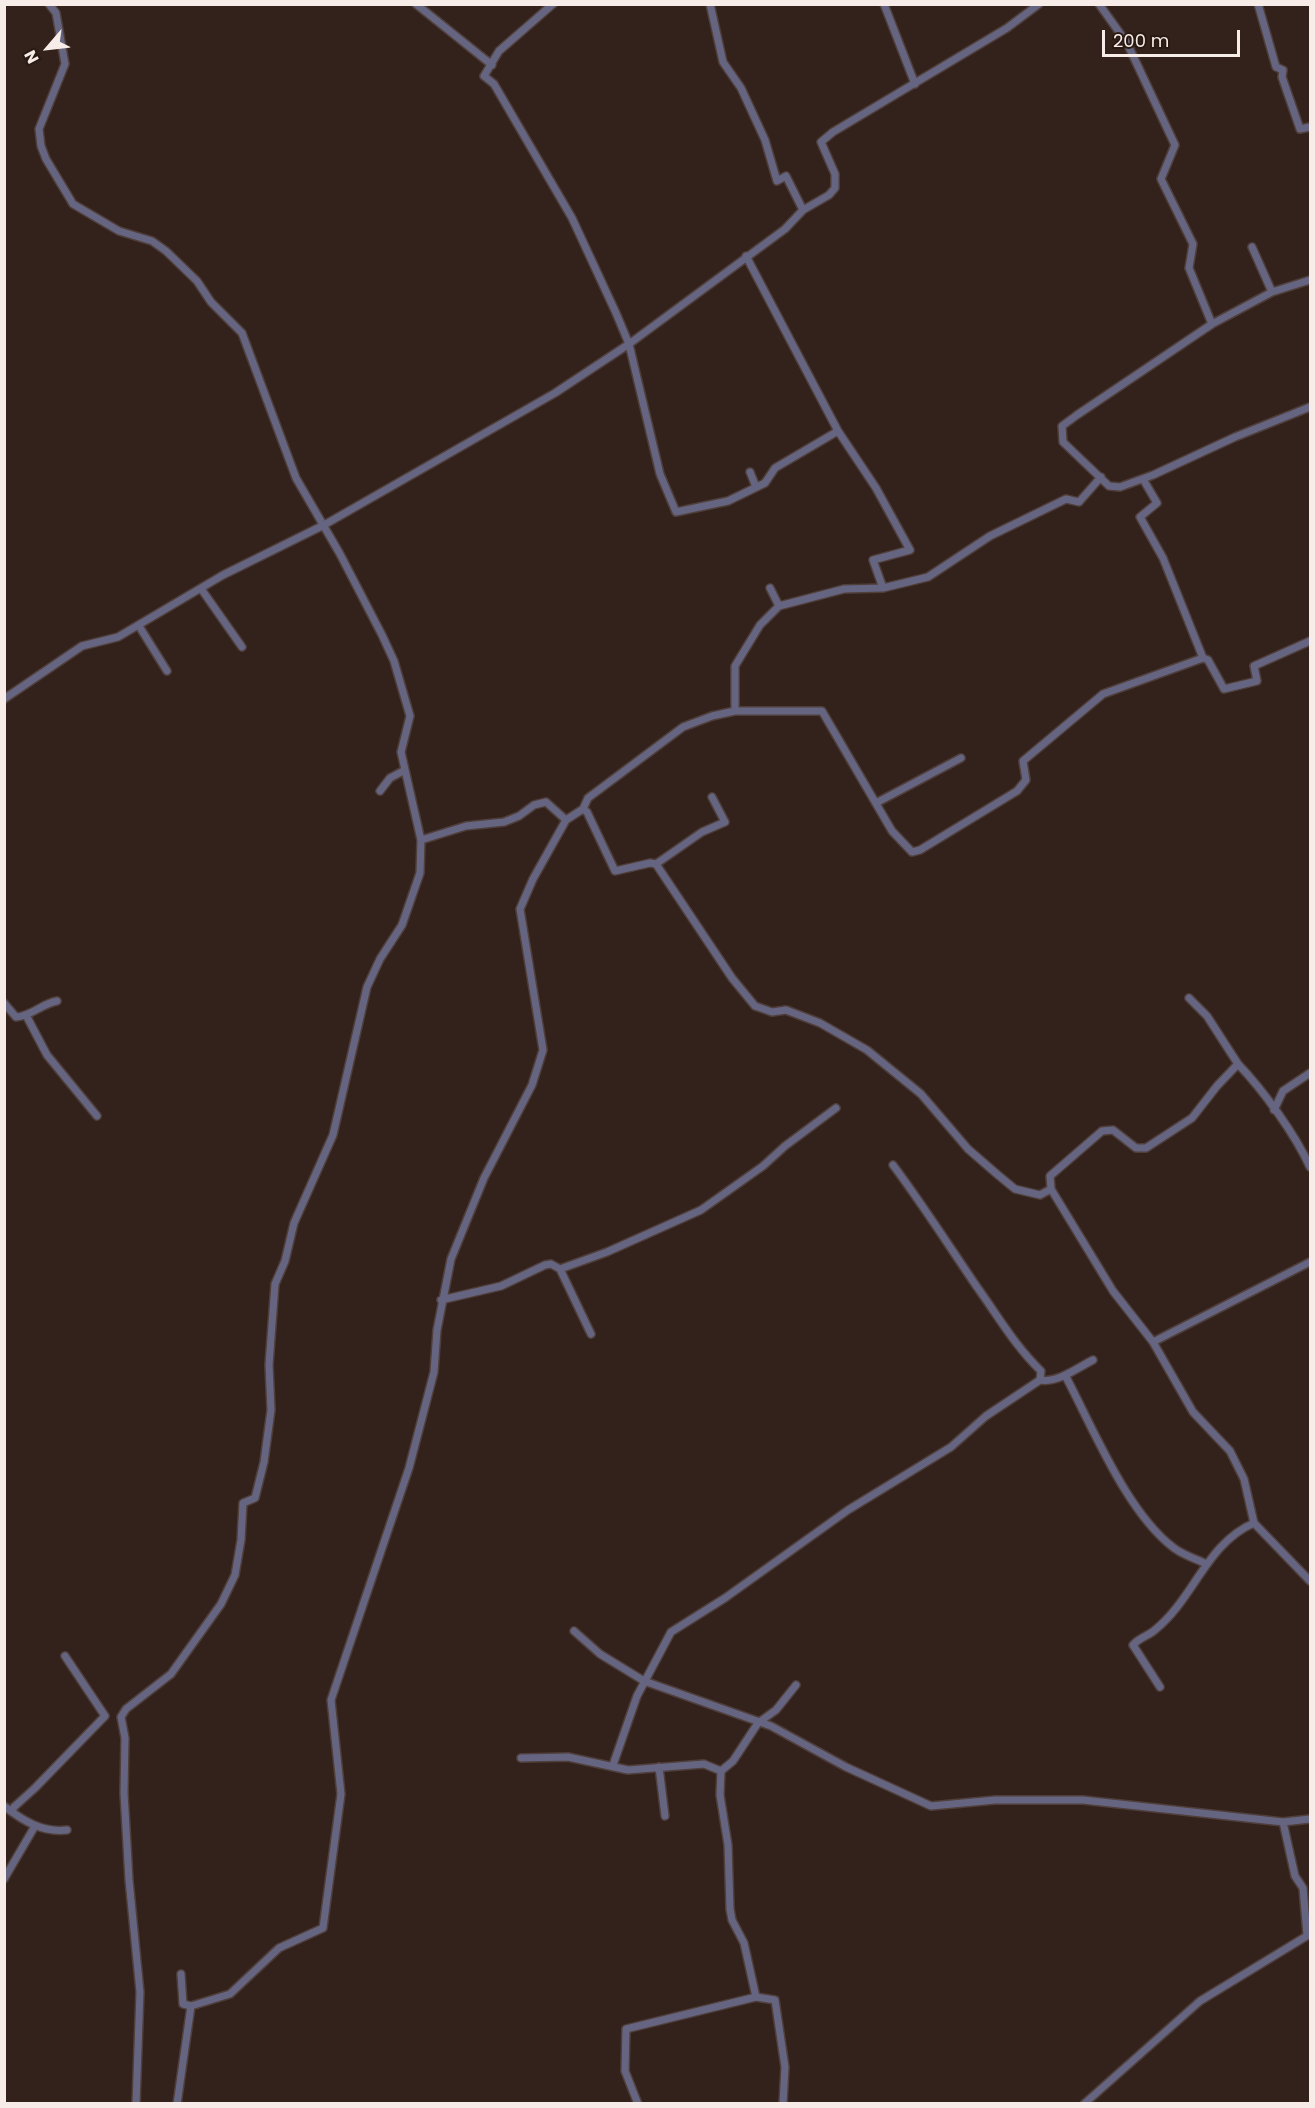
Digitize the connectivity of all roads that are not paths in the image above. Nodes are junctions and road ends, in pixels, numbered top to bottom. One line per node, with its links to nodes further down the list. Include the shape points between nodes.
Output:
1 (49, 4): 25 (street, via 56,13 65,64 39,129 46,159 73,204 119,231 152,241 166,251 242,333 296,478)
2 (416, 4): 9 (street)
3 (554, 4): 9 (street, via 499,51)
4 (710, 4): 12 (street, via 723,63 741,88 765,140 777,181 786,176)
5 (884, 4): 10 (street)
6 (1039, 4): 10 (street)
7 (1099, 4): 17 (street, via 1127,43 1175,145 1161,178 1193,244 1189,268)
8 (1258, 4): 11 (street, via 1276,67 1283,70 1300,129)
9 (492, 65): 18 (street, via 484,76 494,84 572,218)
10 (915, 84): 12 (street, via 820,142 835,174 835,188)
11 (1311, 127)
12 (803, 210): 14 (street, via 785,229)
13 (1252, 247): 16 (street)
14 (746, 256): 18 (street); 20 (street)
15 (1311, 280): 16 (street)
16 (1272, 292): 17 (street)
17 (1212, 324): 22 (street, via 1062,426 1063,442)
18 (629, 344): 24 (street, via 660,474 676,512 728,501); 25 (street, via 555,393)
19 (1311, 407): 23 (street)
20 (838, 431): 24 (street, via 775,468 765,483); 27 (street, via 876,488 910,550 873,560)
21 (750, 472): 24 (street)
22 (1101, 477): 23 (street, via 1110,486 1120,487); 27 (street, via 1079,501 1066,499 990,536 928,577)
23 (1143, 479): 33 (street, via 1156,503 1140,516 1163,558)
24 (756, 487)
25 (324, 525): 28 (street, via 223,575); 38 (street, via 394,661 410,716 401,752)
26 (770, 588): 29 (street)
27 (883, 588): 29 (street, via 844,589)
28 (202, 590): 30 (street); 32 (street)
29 (779, 606): 36 (street, via 760,625 735,666)
30 (139, 626): 34 (street); 35 (street, via 118,637 82,646)
31 (1311, 641): 33 (street, via 1254,666 1257,681 1224,689 1208,660)
32 (242, 647)
33 (1203, 658): 41 (street, via 1103,694 1023,761 1026,780 1017,791 920,850 912,852 892,831)
34 (167, 671)
35 (4, 699)
36 (735, 711): 41 (street, via 822,711); 42 (street, via 683,727 588,798)
37 (961, 759): 41 (street)
38 (405, 770): 39 (street, via 390,778); 44 (street)
39 (380, 791)
40 (712, 797): 45 (street, via 724,822 702,832)
41 (876, 803)
42 (583, 809): 43 (street); 45 (street, via 615,871)
43 (566, 820): 44 (street, via 546,802 504,822 466,826); 60 (street, via 532,879 520,909 543,1050 532,1086 484,1179 450,1259)
44 (421, 840): 92 (street, via 420,873 408,912 367,987 333,1135 294,1223 275,1284 267,1441 259,1491 255,1498 243,1503 235,1575 221,1604 171,1674 121,1717 129,1880 140,1992)
45 (656, 864): 57 (street, via 755,1006 772,1012 786,1010 820,1023 867,1050 906,1080 968,1149 1015,1189 1040,1195)
46 (1189, 998): 50 (street, via 1207,1016)
47 (57, 1001): 49 (street, via 45,1003)
48 (4, 1003): 49 (street, via 16,1017)
49 (27, 1017): 54 (street, via 47,1054)
50 (1238, 1064): 53 (street); 57 (street, via 1192,1118 1146,1148 1136,1148 1113,1130 1102,1131 1050,1176)
51 (1311, 1073): 53 (street, via 1283,1091)
52 (836, 1108): 59 (street, via 700,1210)
53 (1274, 1110): 56 (street)
54 (97, 1116)
55 (893, 1165): 65 (street, via 1001,1324 1041,1371)
56 (1311, 1167)
57 (1051, 1189): 62 (street, via 1113,1291)
58 (1311, 1262): 62 (street)
59 (560, 1269): 60 (street, via 545,1265 501,1286); 61 (street)
60 (441, 1300): 90 (street, via 435,1372 409,1468 331,1700 341,1794 323,1928 279,1948 230,1994)
61 (591, 1334)
62 (1153, 1342): 66 (street, via 1193,1412 1230,1451 1244,1479)
63 (1093, 1360): 64 (street)
64 (1065, 1375): 65 (street); 67 (street, via 1137,1511 1176,1550)
65 (1040, 1380): 71 (street, via 986,1416 951,1447 848,1510 725,1598 670,1632)
66 (1254, 1523): 67 (street, via 1242,1528); 68 (street)
67 (1207, 1564): 73 (street, via 1156,1629 1134,1646)
68 (1311, 1581)
69 (574, 1631): 71 (street, via 600,1654)
70 (65, 1656): 80 (street, via 105,1716)
71 (644, 1681): 74 (street); 76 (street)
72 (796, 1685): 74 (street, via 776,1710)
73 (1160, 1687)
74 (758, 1723): 78 (street, via 733,1761); 83 (street, via 931,1806 994,1800 1083,1800)
75 (521, 1758): 76 (street, via 568,1757)
76 (613, 1765): 77 (street, via 628,1770)
77 (659, 1767): 78 (street, via 704,1764); 81 (street)
78 (721, 1771): 89 (street, via 730,1909 744,1942)
79 (4, 1806): 80 (street)
80 (12, 1812): 84 (street)
81 (665, 1816)
82 (1311, 1819): 83 (street)
83 (1283, 1822): 87 (street, via 1295,1876 1303,1888)
84 (35, 1826): 85 (street); 86 (street)
85 (67, 1830)
86 (4, 1879)
87 (1309, 1935): 91 (street, via 1200,2001)
88 (181, 1974): 90 (street, via 183,2004)
89 (756, 1997): 94 (street, via 626,2029 625,2071); 95 (street, via 775,2000 785,2067)
90 (191, 2006): 93 (street)
91 (1094, 2101): 96 (street)
92 (136, 2103)
93 (177, 2103)
94 (639, 2103)
95 (783, 2103)
96 (1084, 2103)

